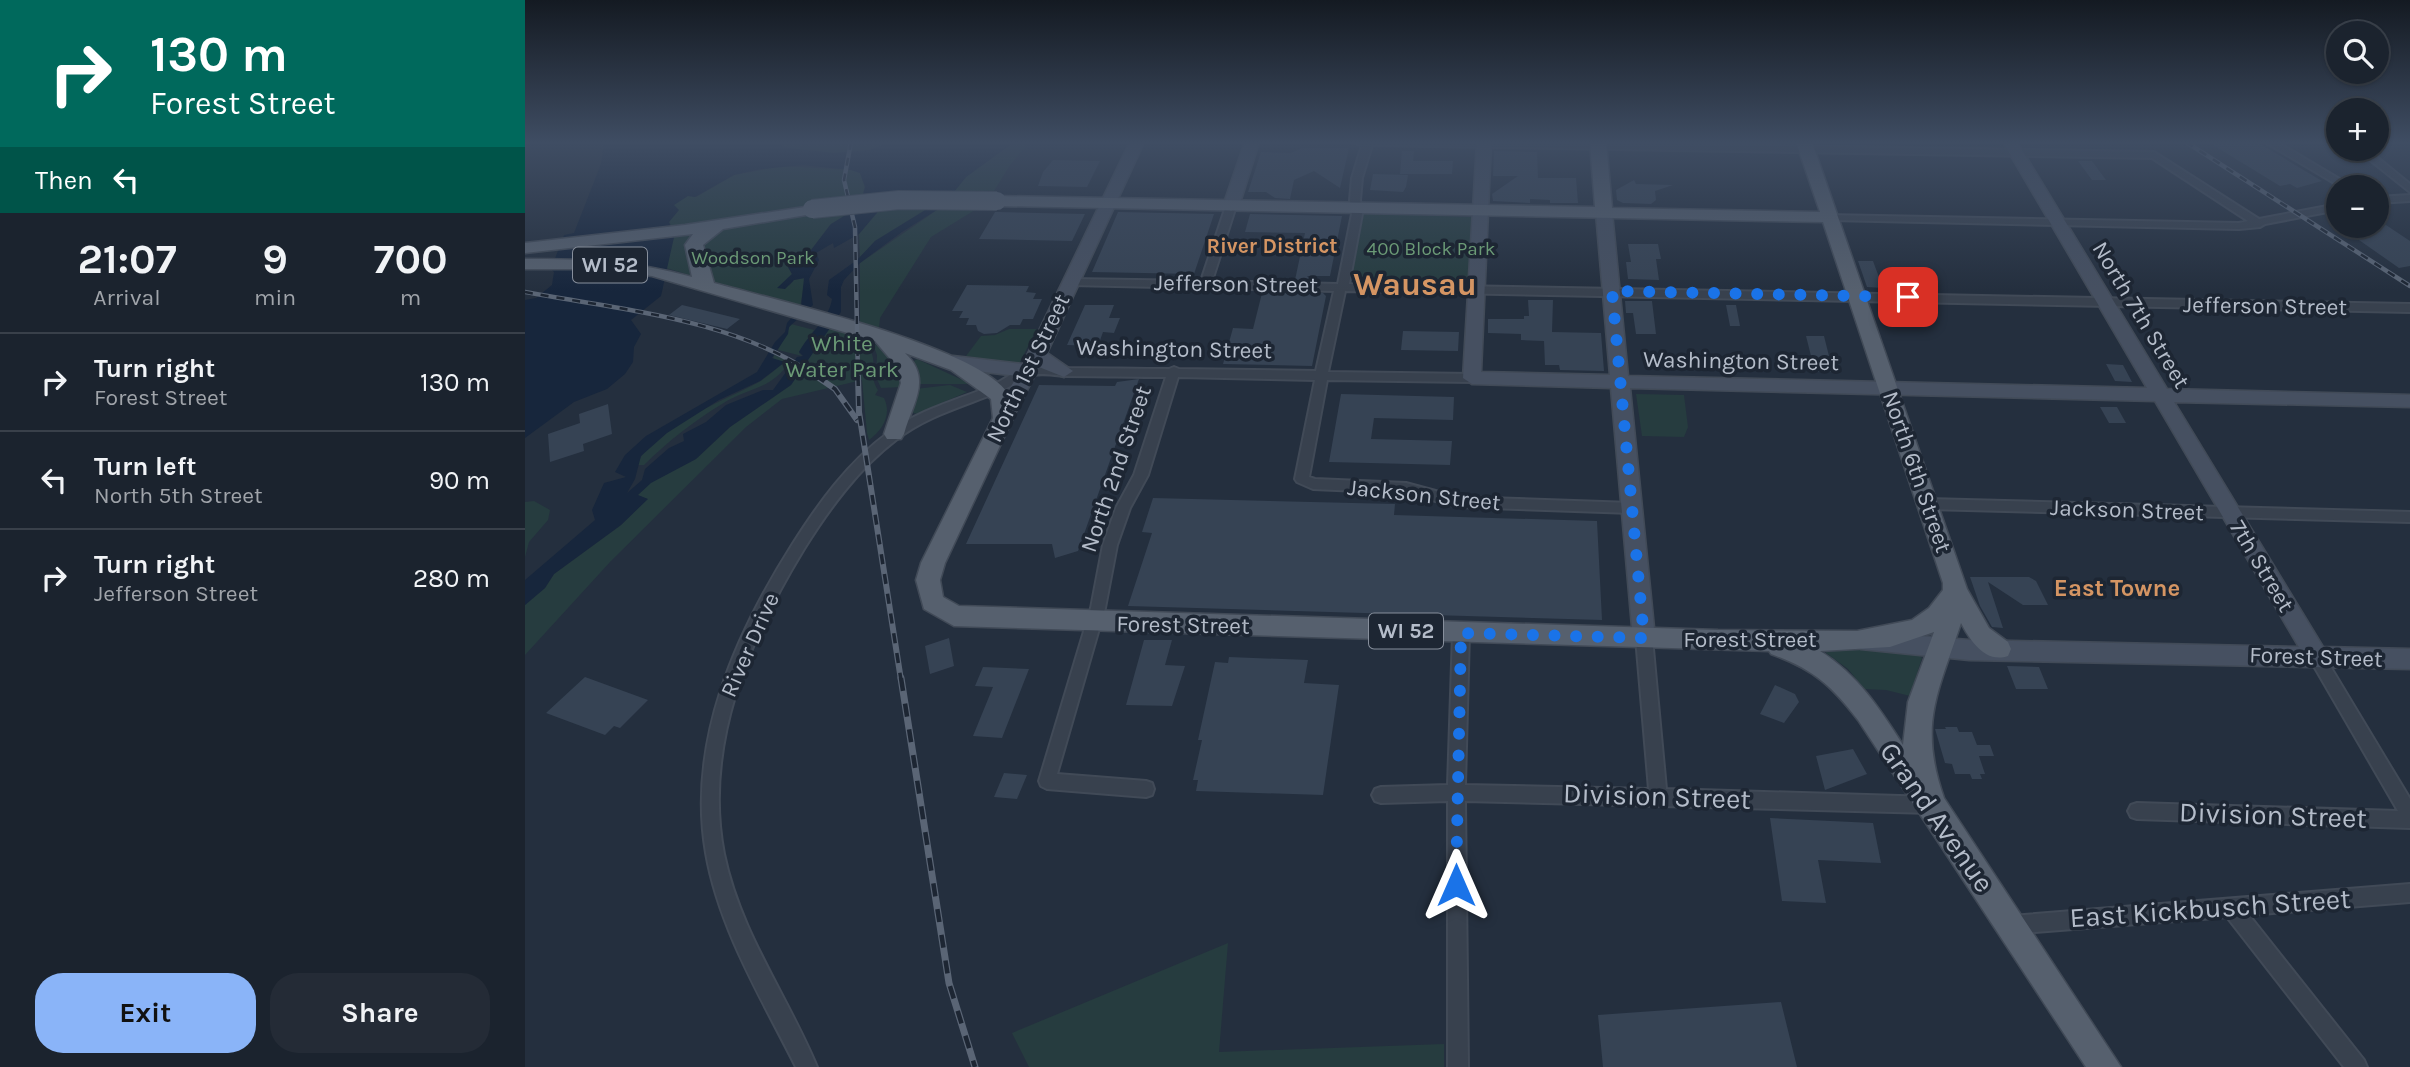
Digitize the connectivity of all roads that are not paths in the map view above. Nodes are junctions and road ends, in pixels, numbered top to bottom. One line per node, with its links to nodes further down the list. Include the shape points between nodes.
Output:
1 (1113, 192): 11 (street, North 1st Street)
2 (1236, 192): 12 (street)
3 (1356, 192): 13 (street)
4 (1481, 192): 16 (street)
5 (1602, 192): 17 (main road)
6 (1822, 192): 18 (main road, North 6th Street)
7 (2039, 192): 19 (street, North 7th Street)
8 (2211, 192): 21 (street)
9 (2410, 198): 10 (street)
10 (2389, 199)
11 (1107, 204): 12 (main road, WI 52); 14 (main road, WI 52, bridge, via 919,199); 25 (street, North 1st Street)
12 (1231, 206): 13 (main road, WI 52); 26 (street)
13 (1354, 208): 16 (main road, WI 52); 27 (street, via 1357,214)
14 (812, 209): 20 (main road, WI 52)
15 (2326, 210): 21 (street)
16 (1480, 211): 17 (main road, WI 52); 29 (street)
17 (1604, 213): 18 (main road); 30 (street)
18 (1831, 217): 19 (street); 31 (main road, North 6th Street)
19 (2057, 222): 21 (street); 32 (street, North 7th Street)
20 (721, 224): 22 (main road, WI 52); 28 (main road, via 694,243)
21 (2260, 224)
22 (685, 230): 23 (main road, WI 52)
23 (525, 248)
24 (525, 264): 28 (main road, WI 52, via 616,265)
25 (1070, 282): 26 (street, Jefferson Street); 35 (street, North 1st Street)
26 (1206, 284): 27 (street, Jefferson Street)
27 (1343, 285): 29 (street, Jefferson Street); 40 (street)
28 (707, 287): 34 (main road, WI 52)
29 (1477, 288): 30 (street, Jefferson Street); 41 (street)
30 (1612, 291): 31 (street, Jefferson Street); 42 (street)
31 (1857, 296): 32 (street, Jefferson Street); 44 (main road, North 6th Street)
32 (2105, 302): 33 (street, Jefferson Street); 45 (street, North 7th Street)
33 (2410, 308)
34 (883, 337): 36 (main road, WI 52); 48 (main road, via 906,366 911,382)
35 (1038, 353): 37 (street, North 1st Street); 38 (street, via 1044,362)
36 (953, 362): 37 (street); 43 (main road, WI 52)
37 (1028, 371): 38 (street, Washington Street); 43 (street, River Drive); 47 (street, North 1st Street)
38 (1064, 371): 39 (street, Washington Street)
39 (1174, 371): 40 (street, Washington Street); 55 (street, North 2nd Street, via 1141,475 1110,545)
40 (1321, 376): 41 (street, Washington Street); 50 (street, Jackson Street, via 1301,470 1302,479 1313,484 1406,488 1458,502)
41 (1472, 378): 42 (street, Washington Street)
42 (1621, 383): 44 (street, Washington Street); 50 (street)
43 (992, 388): 47 (main road, via 1003,402); 48 (street, River Drive, via 935,410)
44 (1889, 389): 45 (street, Washington Street); 49 (main road, North 6th Street)
45 (2160, 395): 46 (street, Washington Street); 51 (street, North 7th Street)
46 (2410, 401)
47 (1003, 418): 54 (main road, North 1st Street / WI 52, via 933,562)
48 (894, 434): 74 (street, River Drive, via 831,503 769,596 733,674 713,754 712,829 725,891 742,936)
49 (1928, 504): 51 (street, Jackson Street); 53 (main road, North 6th Street)
50 (1632, 508): 57 (street)
51 (2229, 513): 52 (street, Jackson Street); 62 (street, 7th Street)
52 (2410, 517)
53 (1956, 591): 59 (main road, WI 52, via 1938,615 1920,628); 60 (main road); 61 (main road, North 6th Street, via 1980,635)
54 (930, 596): 55 (main road, Forest Street / WI 52, via 940,609 954,616)
55 (1094, 623): 56 (main road, Forest Street / WI 52); 64 (street, North 2nd Street, via 1047,781)
56 (1461, 633): 57 (main road, Forest Street / WI 52); 65 (street)
57 (1644, 638): 58 (main road, Forest Street / WI 52); 67 (street)
58 (1718, 640): 59 (main road, Forest Street / WI 52); 68 (main road, Grand Avenue, via 1794,650 1827,666 1853,692 1906,776)
59 (1857, 641): 60 (street, Forest Street)
60 (1941, 648): 61 (street, Forest Street); 68 (main road, via 1915,727 1917,757)
61 (1999, 649): 62 (street, Forest Street)
62 (2316, 656): 63 (street, Forest Street); 70 (street)
63 (2410, 659)
64 (1146, 789)
65 (1456, 793): 66 (street, Division Street); 67 (street, Division Street); 75 (street)
66 (1381, 795)
67 (1658, 795): 68 (street, Division Street)
68 (1932, 805): 73 (main road, Grand Avenue)
69 (2137, 811): 70 (street, Division Street)
70 (2410, 817)
71 (2410, 893): 72 (street, East Kickbusch Street)
72 (2231, 907): 73 (street, East Kickbusch Street); 77 (street)
73 (2011, 925): 76 (main road, Grand Avenue)
74 (807, 1067)
75 (1458, 1067)
76 (2105, 1067)
77 (2357, 1067)

